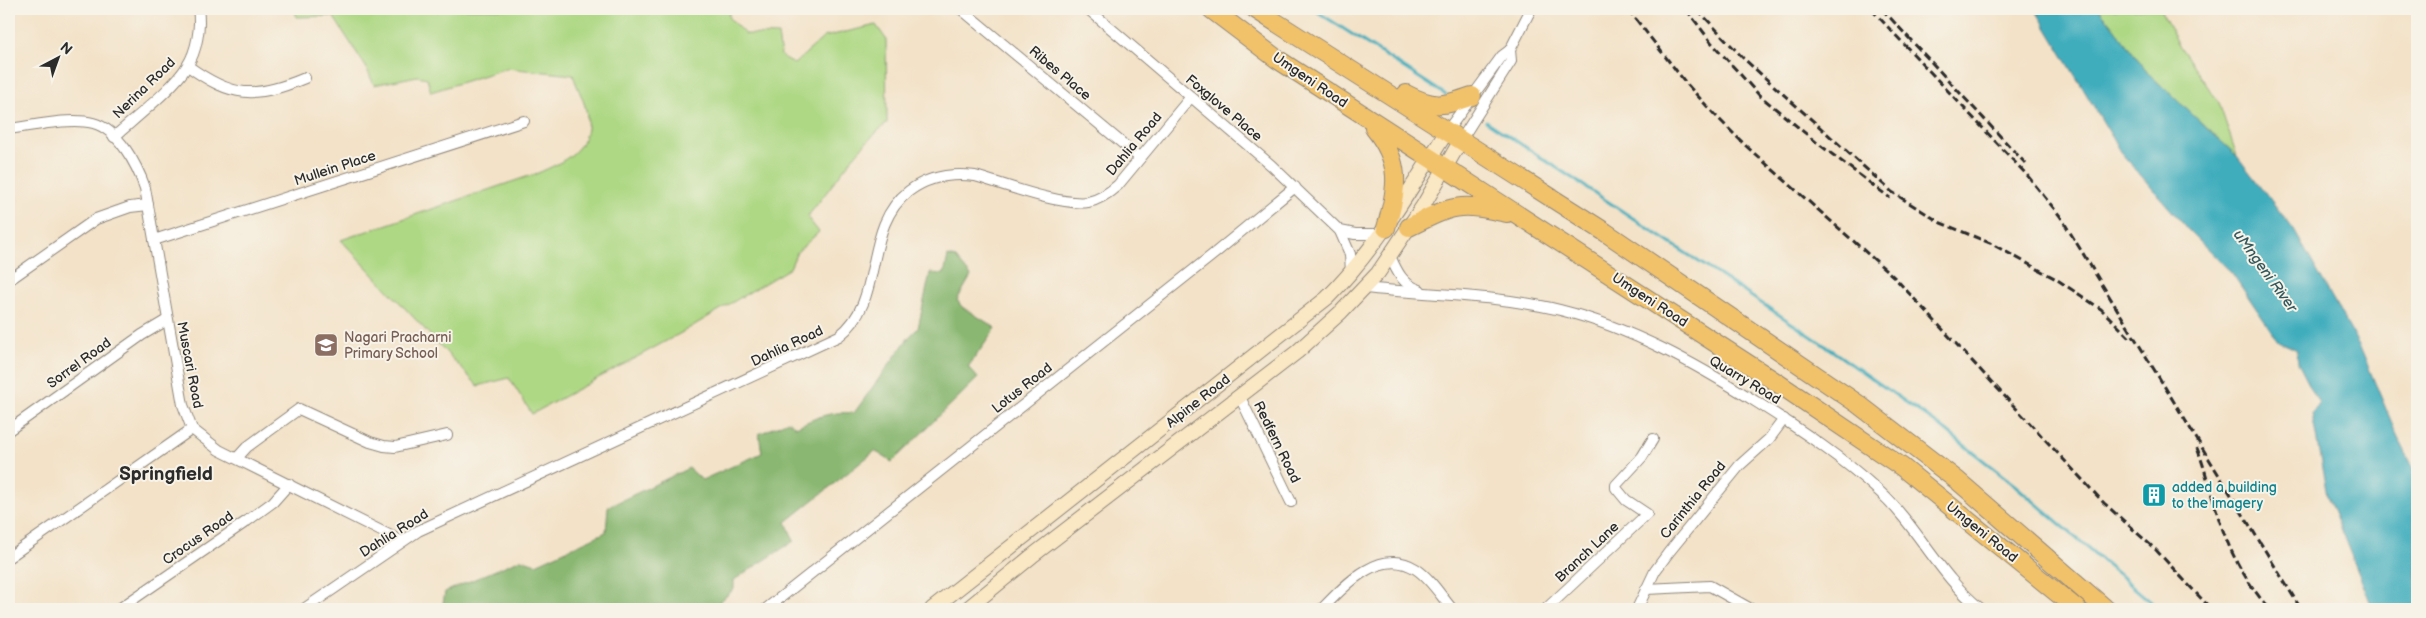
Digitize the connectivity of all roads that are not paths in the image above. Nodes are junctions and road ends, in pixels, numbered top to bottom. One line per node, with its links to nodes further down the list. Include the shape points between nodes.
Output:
1 (198, 9): 9 (street, Nerina Road, via 198,30)
2 (961, 9): 18 (street, Ribes Place)
3 (1088, 9): 12 (street, Foxglove Place)
4 (1211, 9): 13 (highway, Umgeni Road, via 1278,60)
5 (1255, 9): 7 (highway, Umgeni Road)
6 (1531, 9): 8 (street)
7 (1270, 20): 11 (highway, via 1422,103 1440,106); 16 (highway, Umgeni Road)
8 (1510, 50): 11 (street); 16 (street, via 1511,61)
9 (188, 66): 10 (street, via 219,85 248,93 277,90); 17 (street, Nerina Road)
10 (304, 78)
11 (1472, 96): 16 (street)
12 (1190, 98): 18 (street, Dahlia Road); 21 (street, Foxglove Place)
13 (1365, 118): 19 (highway, Umgeni Road); 26 (highway, via 1387,144 1396,173 1396,189)
14 (524, 121): 27 (street, Mullein Place)
15 (9, 129): 17 (street, Nerina Road, via 92,123)
16 (1454, 136): 19 (main road, Alpine Road); 20 (main road, Alpine Road); 60 (highway, Umgeni Road, via 1605,232 1858,404 1958,481)
17 (114, 137): 22 (street, Muscari Road, via 140,175)
18 (1140, 158): 43 (street, Dahlia Road, via 1112,190 1089,202 1068,202 975,176 948,175 926,181 904,196 888,214 863,308 849,329 839,336 427,527)
19 (1430, 159): 20 (highway, Umgeni Road); 26 (main road, Alpine Road)
20 (1445, 168): 23 (highway, Umgeni Road); 24 (main road, Alpine Road)
21 (1295, 187): 25 (street, Foxglove Place); 50 (street, Lotus Road)
22 (148, 205): 27 (street, Muscari Road); 30 (street, via 96,218)
23 (1520, 216): 24 (highway, via 1480,206 1457,206); 59 (highway, Umgeni Road, via 1902,467)
24 (1409, 227): 28 (main road, Alpine Road)
25 (1340, 231): 26 (street, via 1355,234); 29 (street, Foxglove Place, via 1350,254)
26 (1384, 231): 29 (main road, Alpine Road)
27 (154, 240): 33 (street, Muscari Road)
28 (1390, 256): 31 (main road, Alpine Road); 32 (street, Quarry Road, via 1409,286)
29 (1351, 274): 46 (main road, Alpine Road, via 1289,329)
30 (9, 280)
31 (1364, 288): 32 (street, Quarry Road); 34 (main road, Alpine Road, via 1297,352)
32 (1428, 293): 35 (street, Quarry Road, via 1531,305 1609,325 1661,347)
33 (167, 320): 36 (street, Muscari Road, via 183,405); 37 (street, Sorrel Road)
34 (1239, 395): 42 (street, Redfern Road); 45 (main road, Alpine Road)
35 (1784, 419): 47 (street, Carinthia Road, via 1777,431 1725,483 1659,565); 58 (street, Quarry Road, via 1885,497 1956,585)
36 (192, 429): 40 (street, Muscari Road, via 210,444); 44 (street)
37 (9, 430)
38 (447, 435): 40 (street, via 395,447 384,446 299,409 246,447)
39 (1653, 439): 55 (street, Branch Lane, via 1642,457 1616,485 1624,499 1647,514)
40 (237, 458): 41 (street, Muscari Road)
41 (289, 484): 43 (street, Muscari Road); 48 (street, Crocus Road, via 247,521)
42 (1291, 502)
43 (402, 542): 49 (street, Dahlia Road)
44 (9, 556)
45 (1032, 556): 46 (main road, via 1023,548); 52 (main road, Alpine Road)
46 (995, 560): 51 (main road, Alpine Road)
47 (1646, 589): 56 (street, Carinthia Road); 57 (street, via 1710,586)
48 (119, 609)
49 (304, 609)
50 (766, 609)
51 (932, 609)
52 (967, 609)
53 (1322, 609): 54 (street, via 1351,580 1386,563 1415,568)
54 (1452, 609)
55 (1546, 609)
56 (1637, 609)
57 (1751, 609)
58 (1981, 609)
59 (2077, 609)
60 (2106, 609)

